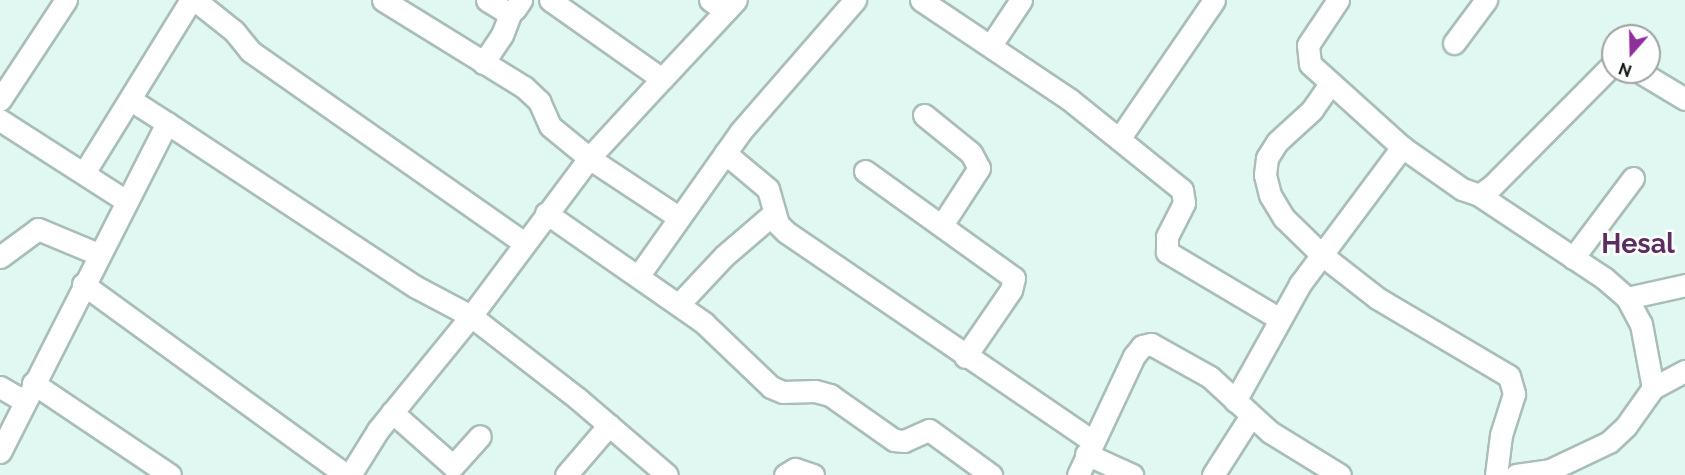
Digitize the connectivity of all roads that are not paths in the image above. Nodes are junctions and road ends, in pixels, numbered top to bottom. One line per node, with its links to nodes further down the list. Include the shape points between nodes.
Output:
1 (66, 0): 22 (street)
2 (193, 0): 23 (street); 40 (street, via 234,31 250,51)
3 (383, 0): 16 (street)
4 (487, 0): 13 (street)
5 (550, 0): 18 (street)
6 (855, 0): 29 (street)
7 (921, 0): 15 (street)
8 (1021, 0): 15 (street)
9 (1214, 0): 27 (street)
10 (1338, 0): 20 (street, via 1314,33 1306,55)
11 (1486, 0): 14 (street)
12 (724, 4): 18 (street)
13 (516, 6): 16 (street)
14 (1454, 43)
15 (991, 45): 27 (street)
16 (483, 63): 30 (street, via 533,94 550,126)
17 (1601, 76): 34 (street)
18 (662, 78): 30 (street)
19 (1661, 82): 21 (street)
20 (1330, 84): 28 (street); 43 (street, via 1296,128 1277,142 1266,158 1265,175 1270,195 1284,218)
21 (1682, 92)
22 (0, 100)
23 (131, 100): 26 (street); 32 (street)
24 (924, 115): 39 (street, via 971,153 980,168)
25 (0, 120): 32 (street)
26 (167, 123): 35 (street); 50 (street, via 416,287)
27 (1119, 139): 51 (street, via 1185,196 1167,237 1167,252)
28 (1401, 147): 34 (street, via 1462,189); 43 (street)
29 (725, 153): 37 (street, via 768,189); 38 (street)
30 (589, 158): 36 (street); 38 (street)
31 (865, 171): 39 (street)
32 (84, 173): 35 (street)
33 (1633, 178): 44 (street)
34 (1479, 195): 44 (street)
35 (126, 201): 42 (street)
36 (546, 213): 40 (street); 45 (street)
37 (774, 213): 49 (street, via 724,256); 52 (street, via 786,232)
38 (678, 218): 45 (street)
39 (942, 225): 52 (street, via 1014,278 1011,290)
40 (524, 243): 50 (street)
41 (3, 250): 42 (street, via 38,229)
42 (98, 254): 46 (street)
43 (1322, 255): 51 (street); 77 (street, via 1397,312 1509,376 1514,394 1501,435)
44 (1573, 258): 48 (street)
45 (639, 275): 49 (street)
46 (83, 284): 56 (street); 66 (street)
47 (1685, 285): 48 (street)
48 (1627, 298): 55 (street, via 1641,324)
49 (680, 304): 72 (street, via 771,387 783,392 815,391 830,395 894,440 904,441 928,430)
50 (471, 316): 58 (street); 60 (street)
51 (1278, 318): 57 (street)
52 (964, 357): 62 (street)
53 (1685, 372): 55 (street)
54 (0, 387): 56 (street)
55 (1653, 388): 64 (street, via 1626,426 1609,442 1551,470)
56 (28, 392): 63 (street); 65 (street)
57 (1235, 401): 59 (street); 62 (street, via 1210,378 1162,348 1142,346)
58 (392, 412): 61 (street, via 453,466); 67 (street)
59 (1250, 417): 75 (street); 76 (street)
60 (609, 424): 68 (street); 69 (street)
61 (480, 436)
62 (1089, 448): 73 (street); 74 (street)
63 (0, 451)
64 (1527, 474)
65 (170, 475)
66 (346, 475)
67 (350, 475)
68 (566, 475)
69 (667, 475)
70 (785, 475): 71 (street, via 795,469)
71 (813, 475)
72 (991, 475)
73 (1078, 475)
74 (1132, 475)
75 (1213, 475)
76 (1340, 475)
77 (1496, 475)

